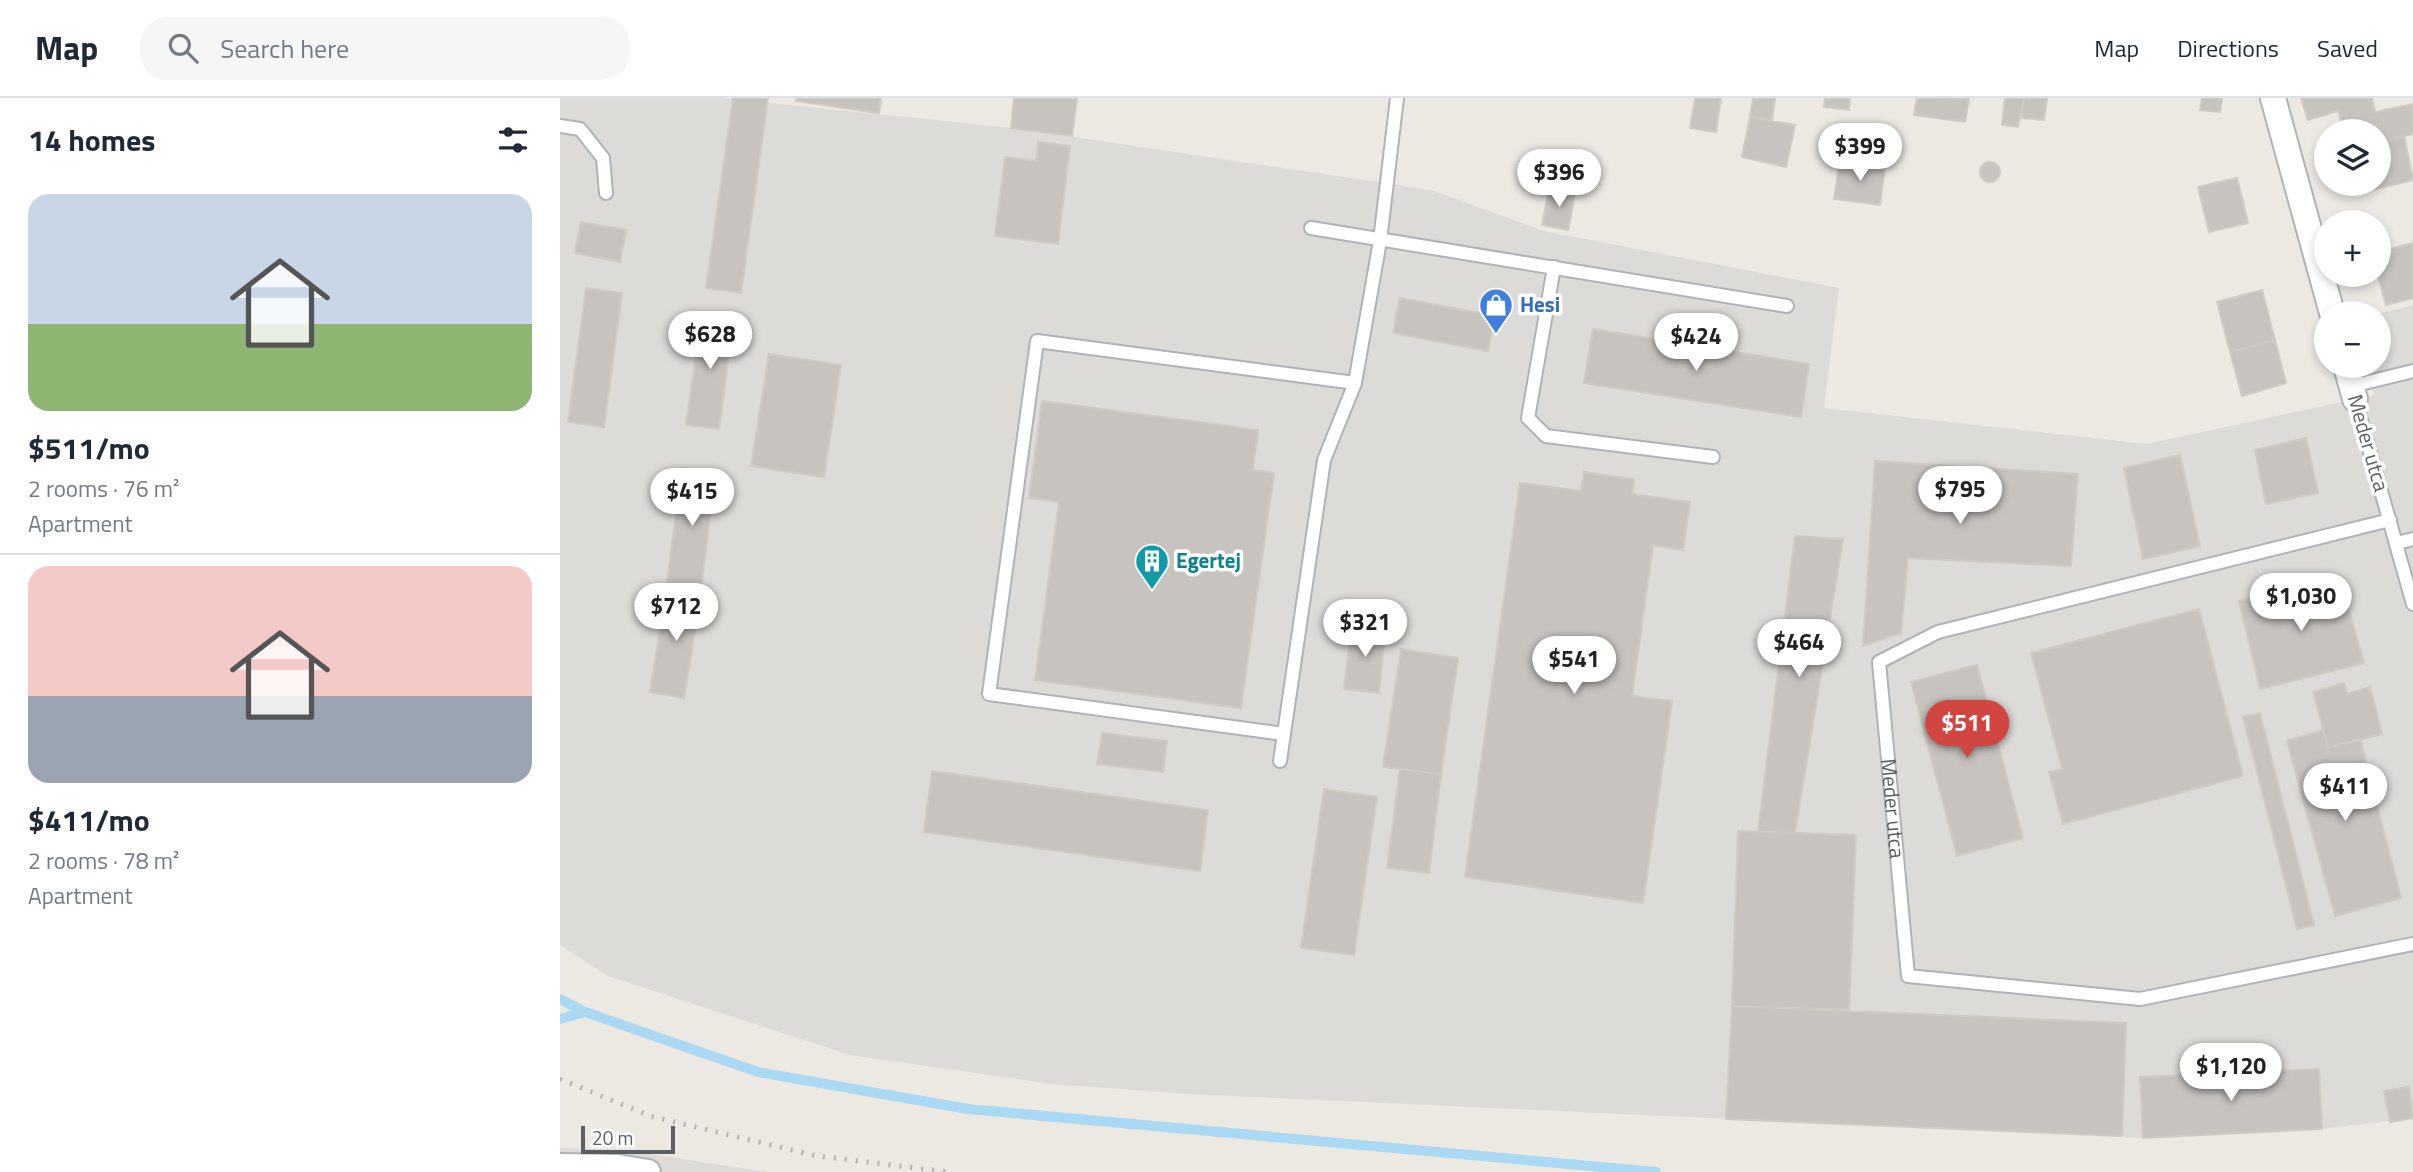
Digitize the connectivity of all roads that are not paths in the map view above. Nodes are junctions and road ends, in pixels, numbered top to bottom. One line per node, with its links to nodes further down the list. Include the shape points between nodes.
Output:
1 (1396, 98): 6 (lane)
2 (2273, 98): 8 (street)
3 (560, 126): 4 (lane, via 580,129 603,158)
4 (606, 193)
5 (1311, 228): 6 (lane)
6 (1380, 241): 7 (lane); 11 (lane)
7 (1553, 267): 9 (lane); 13 (lane, via 1528,418 1546,436)
8 (2329, 301)
9 (1787, 306)
10 (2413, 371): 12 (lane)
11 (1355, 383): 18 (lane, via 1324,460); 18 (lane, via 1037,341 989,694)
12 (2351, 384): 14 (lane, Meder utca)
13 (1713, 457)
14 (2390, 520): 16 (lane, Meder utca); 20 (lane, Meder utca, via 1938,632 1880,662 1908,976 2140,999)
15 (2413, 539): 16 (lane)
16 (2397, 543): 17 (lane, Meder utca)
17 (2413, 604)
18 (1284, 734): 19 (lane)
19 (1280, 761)
20 (2413, 944)
21 (560, 1166): 22 (street)
22 (648, 1172)

